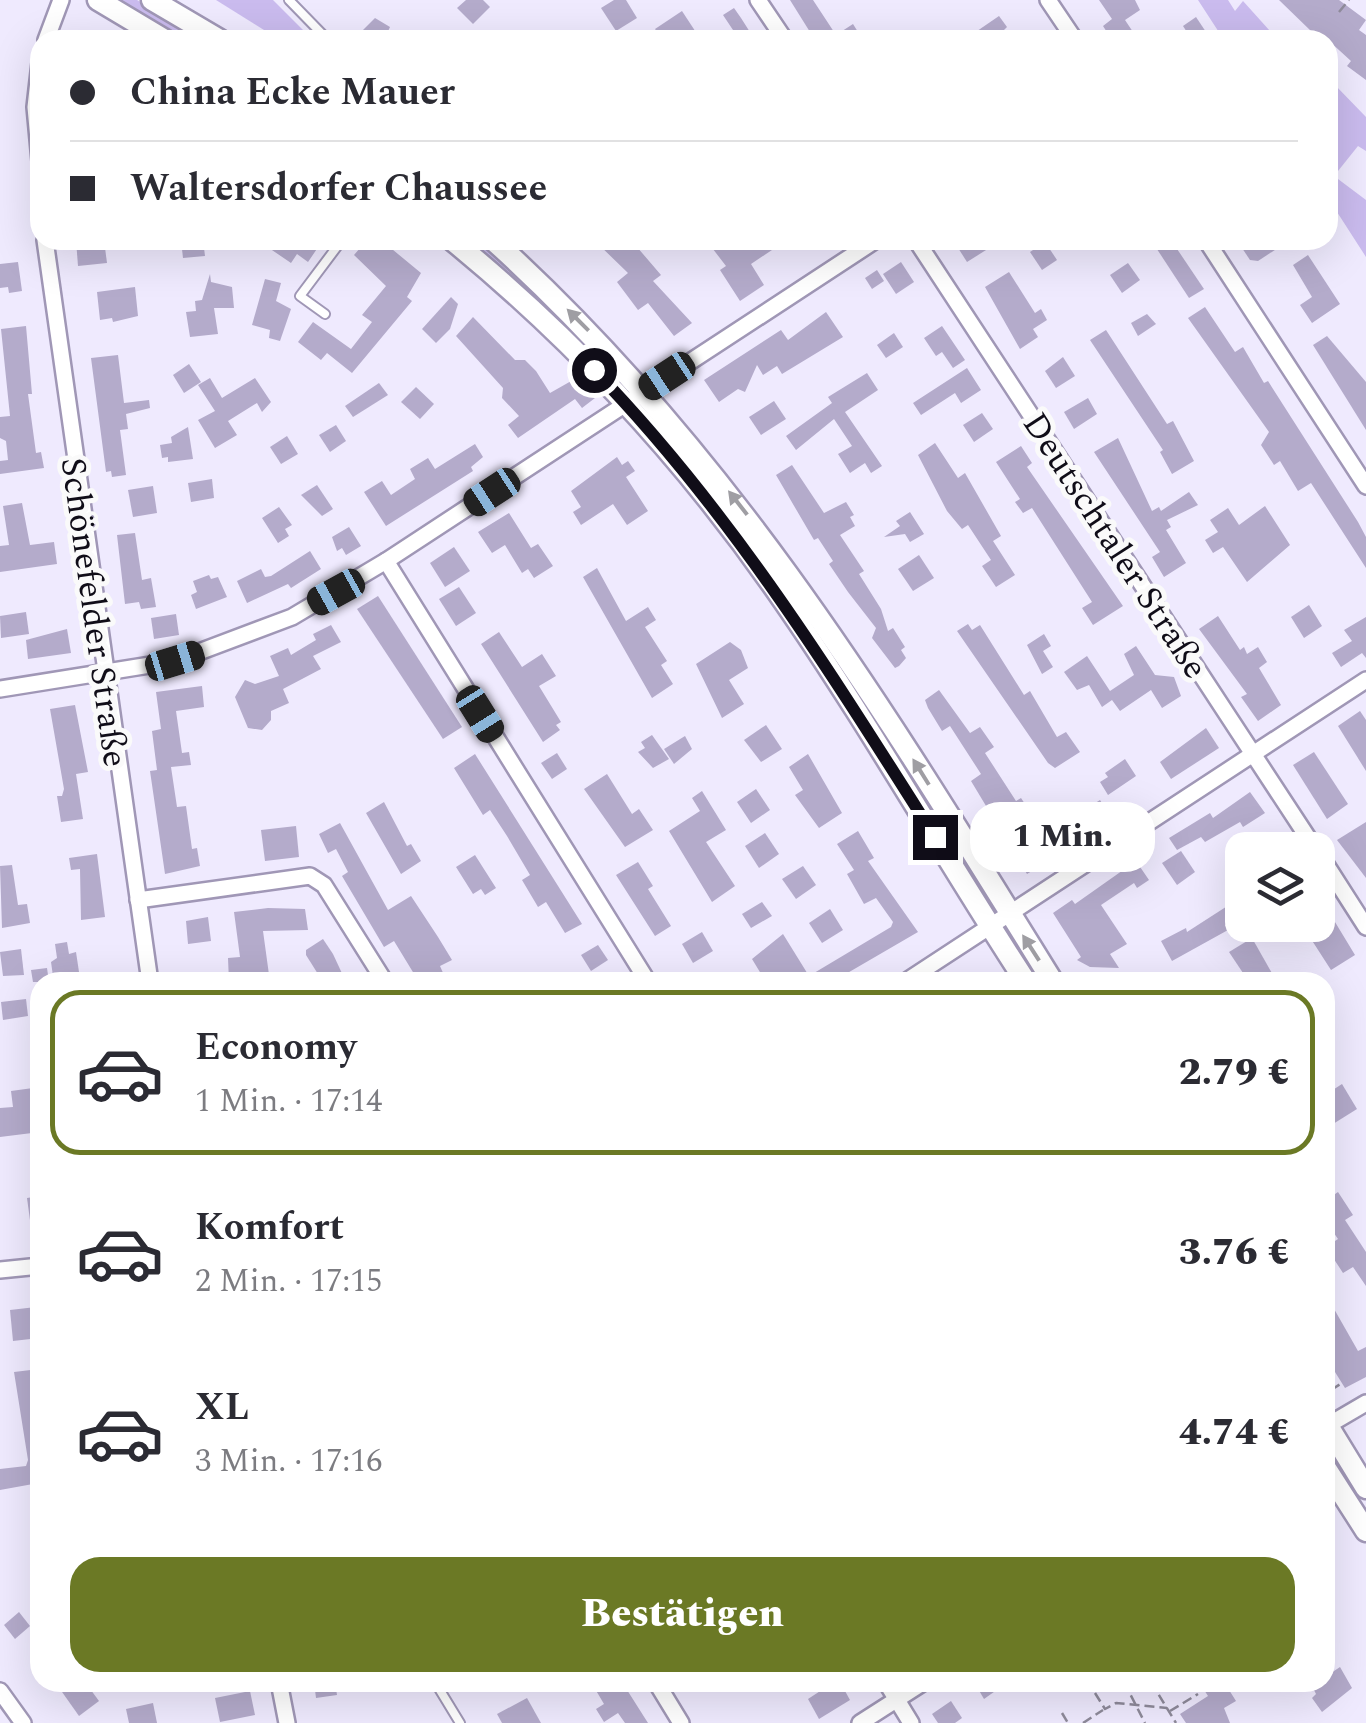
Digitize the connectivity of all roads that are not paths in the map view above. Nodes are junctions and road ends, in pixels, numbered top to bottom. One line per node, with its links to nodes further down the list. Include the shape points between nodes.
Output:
1 (61, 0): 7 (street)
2 (98, 0): 8 (main road)
3 (152, 0): 9 (main road)
4 (288, 0): 10 (lane)
5 (758, 0): 11 (street)
6 (1048, 0): 12 (street)
7 (50, 30)
8 (148, 30)
9 (199, 30)
10 (318, 30)
11 (778, 30)
12 (1068, 30)
13 (46, 250): 25 (street, Schönefelder Straße)
14 (334, 250): 20 (lane, via 300,296)
15 (464, 250): 22 (main road, via 550,324)
16 (504, 250): 21 (main road, one-way to 16)
17 (861, 250): 21 (street)
18 (923, 250): 28 (street, Deutschtaler Straße)
19 (1213, 250): 23 (street)
20 (325, 314)
21 (644, 391): 22 (street); 32 (main road, one-way to 21, via 802,589)
22 (626, 403): 24 (street); 33 (main road, via 780,596)
23 (1366, 486)
24 (386, 561): 25 (street, via 253,635 175,661); 37 (street)
25 (103, 674): 27 (street); 31 (street, Schönefelder Straße)
26 (1366, 680): 28 (street)
27 (0, 689)
28 (1254, 755): 29 (street, Deutschtaler Straße); 32 (street)
29 (1305, 832)
30 (1335, 879): 34 (street, Deutschtaler Straße)
31 (138, 900): 35 (street, Schönefelder Straße); 36 (street, via 310,876 324,885)
32 (1010, 914): 33 (street); 40 (main road, one-way to 32)
33 (990, 926): 38 (street); 39 (main road)
34 (1366, 926)
35 (149, 972)
36 (379, 972)
37 (642, 972)
38 (920, 972)
39 (1020, 972)
40 (1046, 972)
41 (30, 1267): 42 (street)
42 (0, 1270)
43 (1366, 1403): 44 (street)
44 (1335, 1419)
45 (1335, 1438): 47 (main road)
46 (1335, 1483): 48 (main road)
47 (1366, 1488)
48 (1366, 1531)
49 (0, 1691): 56 (street)
50 (281, 1692): 57 (street)
51 (441, 1692): 58 (lane)
52 (662, 1692): 59 (street)
53 (892, 1692): 55 (street)
54 (908, 1692): 55 (street)
55 (896, 1700): 60 (street); 61 (street)
56 (23, 1723)
57 (287, 1723)
58 (460, 1723)
59 (681, 1723)
60 (860, 1723)
61 (911, 1723)

